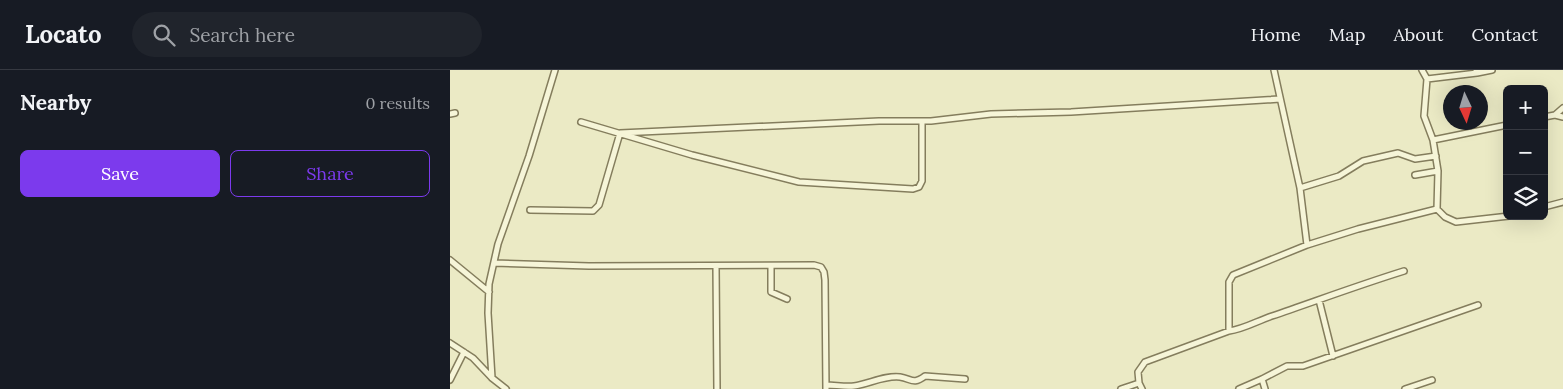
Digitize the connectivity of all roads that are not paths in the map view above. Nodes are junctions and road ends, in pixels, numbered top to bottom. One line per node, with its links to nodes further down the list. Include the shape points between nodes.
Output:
1 (555, 70): 28 (street)
2 (1274, 70): 7 (street)
3 (1422, 70): 6 (street)
4 (1492, 70): 5 (street)
5 (1476, 71): 6 (street)
6 (1427, 79): 16 (street, via 1424,116)
7 (1280, 99): 12 (street, via 991,114); 20 (street)
8 (1563, 108): 9 (street)
9 (1555, 115): 10 (street); 11 (street)
10 (1548, 116)
11 (1563, 117)
12 (922, 121): 15 (street); 15 (street, via 922,181 919,188 913,189 799,182)
13 (581, 122): 15 (street)
14 (1503, 126): 16 (street)
15 (620, 133): 24 (street, via 597,209)
16 (1433, 140): 17 (street)
17 (1436, 156): 18 (street); 20 (street, via 1415,159 1398,153 1363,161 1338,176)
18 (1438, 171): 19 (street); 23 (street)
19 (1415, 175)
20 (1300, 188): 26 (street)
21 (1563, 202): 22 (street)
22 (1548, 206)
23 (1437, 209): 25 (street, via 1456,222); 26 (street)
24 (530, 210)
25 (1503, 217)
26 (1307, 245): 36 (street, via 1233,274 1229,282)
27 (450, 260): 32 (street)
28 (494, 263): 29 (street); 32 (street)
29 (716, 266): 30 (street); 48 (street)
30 (771, 266): 33 (street, via 771,292); 46 (street, via 822,267)
31 (1404, 271): 34 (street)
32 (488, 292): 40 (street)
33 (787, 299)
34 (1319, 300): 36 (street, via 1239,330); 39 (street)
35 (1478, 305): 39 (street)
36 (1228, 331): 45 (street, via 1145,362 1138,372)
37 (450, 343): 38 (street)
38 (464, 352): 40 (street); 43 (street)
39 (1333, 356): 42 (street, via 1303,366 1287,366)
40 (492, 378): 47 (street)
41 (965, 379): 46 (street, via 925,376 912,382 900,377 854,386)
42 (1262, 379): 50 (street); 51 (street)
43 (450, 380)
44 (1432, 380): 52 (street)
45 (1140, 386): 49 (street)
46 (826, 387)
47 (506, 389)
48 (717, 389)
49 (1121, 389)
50 (1239, 389)
51 (1265, 389)
52 (1405, 389)

